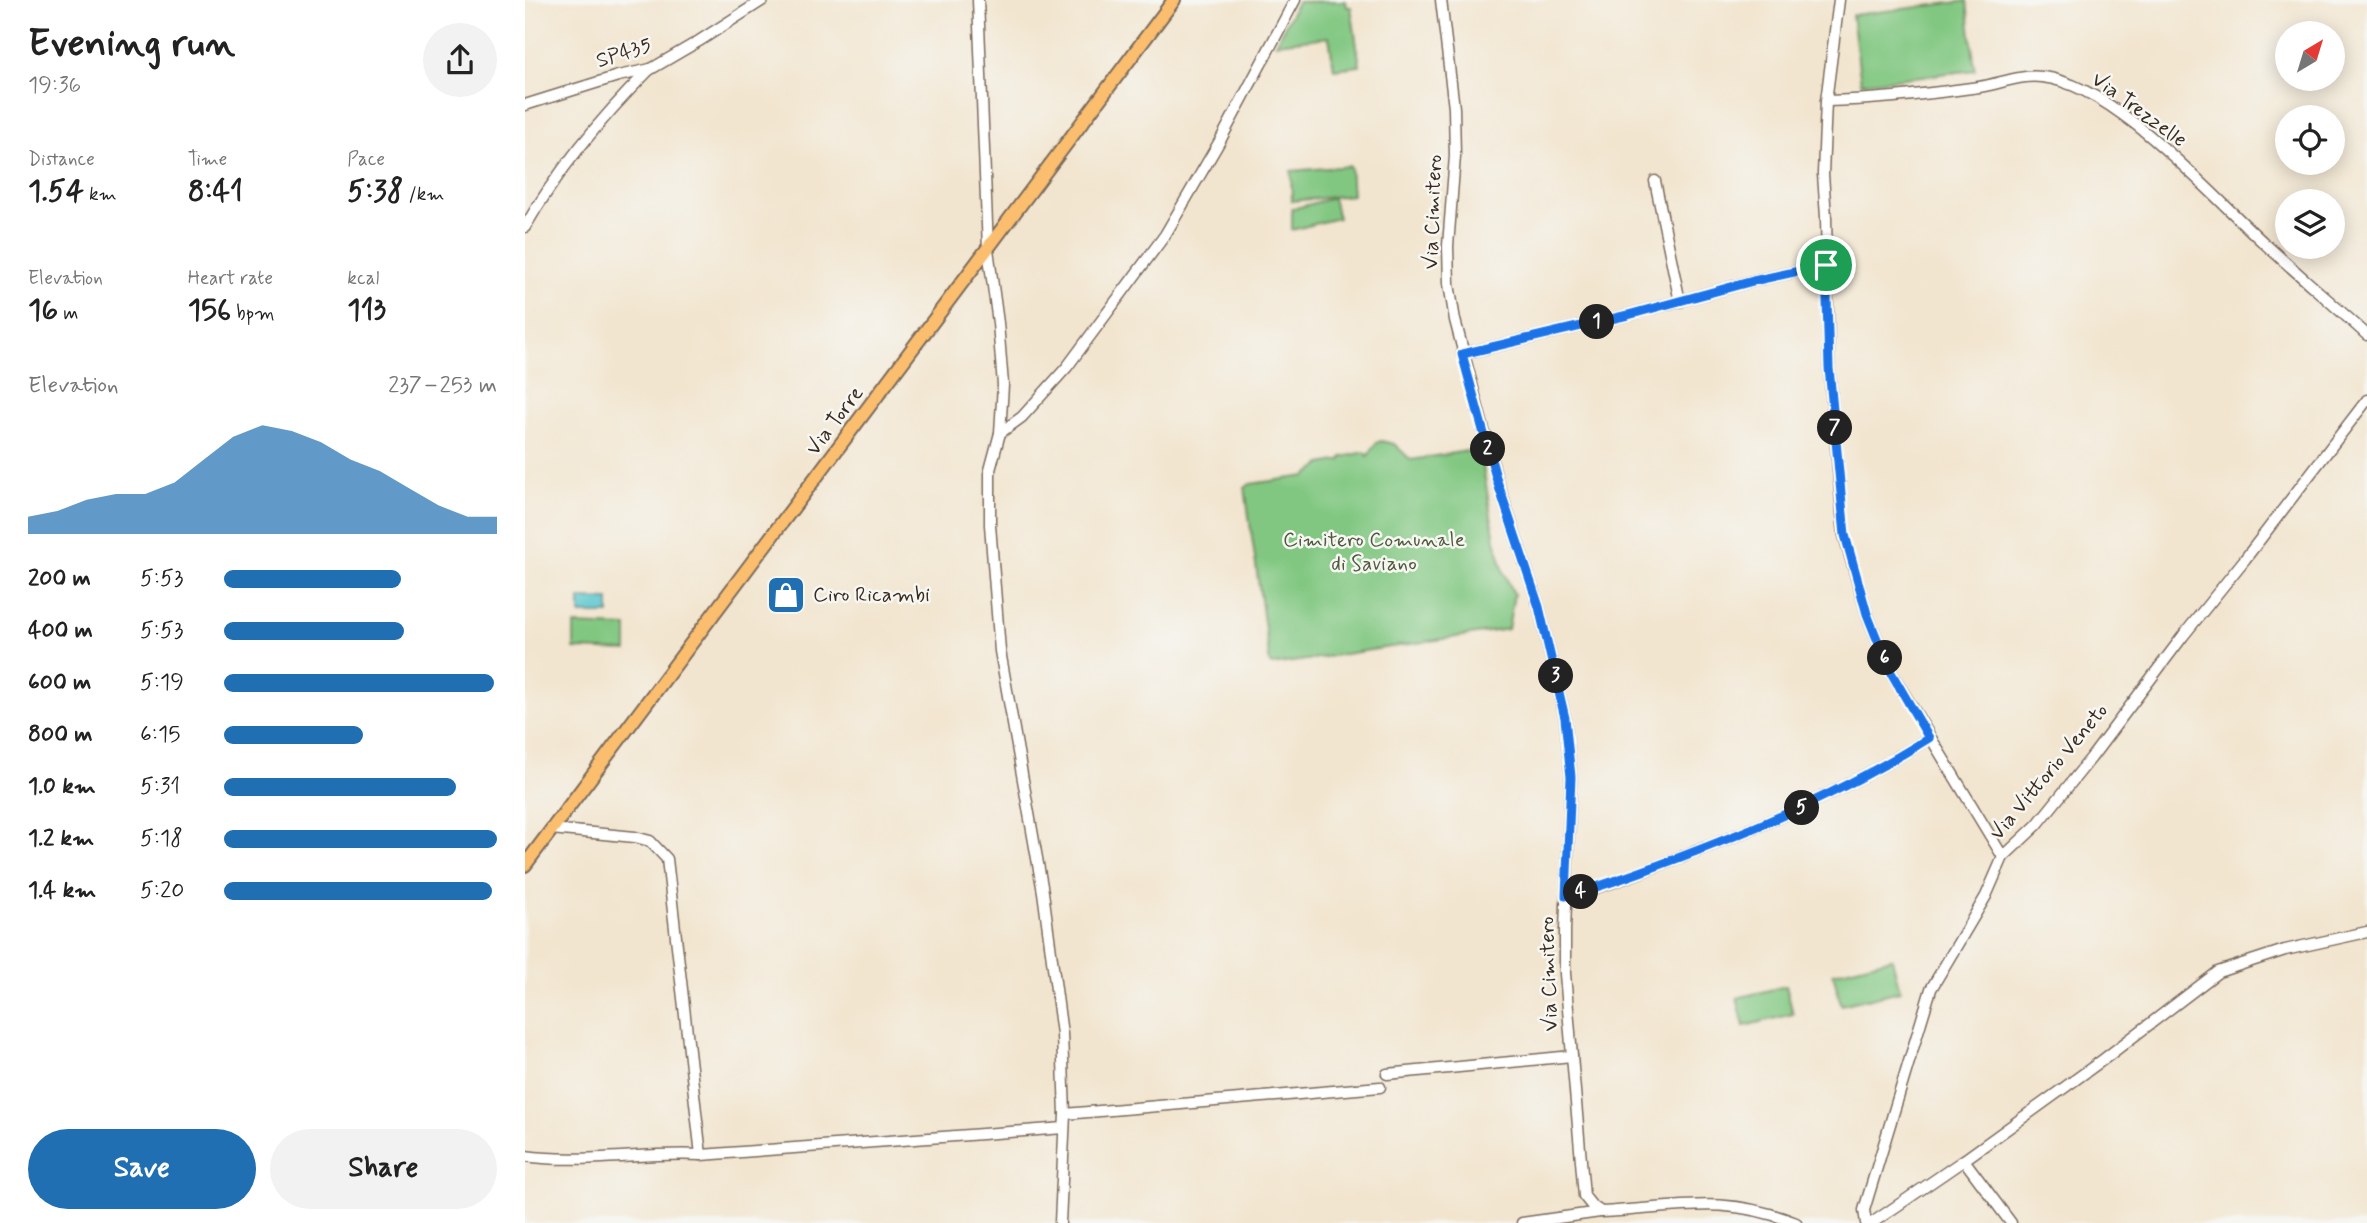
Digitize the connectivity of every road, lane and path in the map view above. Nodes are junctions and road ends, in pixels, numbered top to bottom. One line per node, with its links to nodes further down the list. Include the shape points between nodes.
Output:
1 (763, 0): 7 (street, SP435)
2 (978, 0): 12 (street)
3 (1174, 0): 12 (main road, Via Torre)
4 (1295, 0): 18 (street, via 1165,235 1067,367 1022,417)
5 (1441, 0): 16 (street, Via Cimitero, via 1454,108 1450,284)
6 (1839, 0): 8 (street)
7 (651, 69): 9 (street, SP435); 11 (street, via 578,148)
8 (1826, 102): 13 (street); 15 (street, Via Trezzelle, via 1916,96 2031,76 2074,86 2158,142)
9 (525, 105)
10 (1655, 181): 14 (street)
11 (525, 227)
12 (988, 249): 18 (street, via 1003,385); 20 (main road, Via Torre)
13 (1826, 265): 14 (street); 19 (street, via 1829,368 1845,535 1867,614 1889,669)
14 (1680, 302): 16 (street)
15 (2367, 335)
16 (1462, 354): 23 (street, Via Cimitero, via 1539,607 1565,718 1571,777)
17 (2367, 400): 21 (street, Via Vittorio Veneto, via 2091,758)
18 (1000, 433): 28 (street, via 991,470 990,525 1000,650 1054,962)
19 (1929, 738): 21 (street); 23 (street, via 1841,790 1775,820)
20 (551, 829): 22 (main road, Via Torre); 31 (street, via 635,837 650,841 667,859)
21 (2003, 857): 37 (street, Via Vittorio Veneto, via 1986,896 1931,989 1864,1210)
22 (525, 865)
23 (1566, 896): 25 (street, Via Cimitero, via 1565,974)
24 (2367, 932): 32 (street, via 2285,950 2218,972)
25 (1572, 1056): 26 (street); 33 (street, Via Cimitero, via 1584,1196)
26 (1387, 1074)
27 (1380, 1087): 28 (street)
28 (1065, 1114): 29 (street)
29 (1064, 1128): 31 (street); 34 (street)
30 (525, 1156): 31 (street)
31 (701, 1156)
32 (1964, 1160): 38 (street); 39 (street)
33 (1601, 1212): 35 (street); 36 (street, via 1720,1204)
34 (1060, 1223)
35 (1522, 1223)
36 (1795, 1223)
37 (1866, 1223)
38 (1872, 1223)
39 (2011, 1223)

